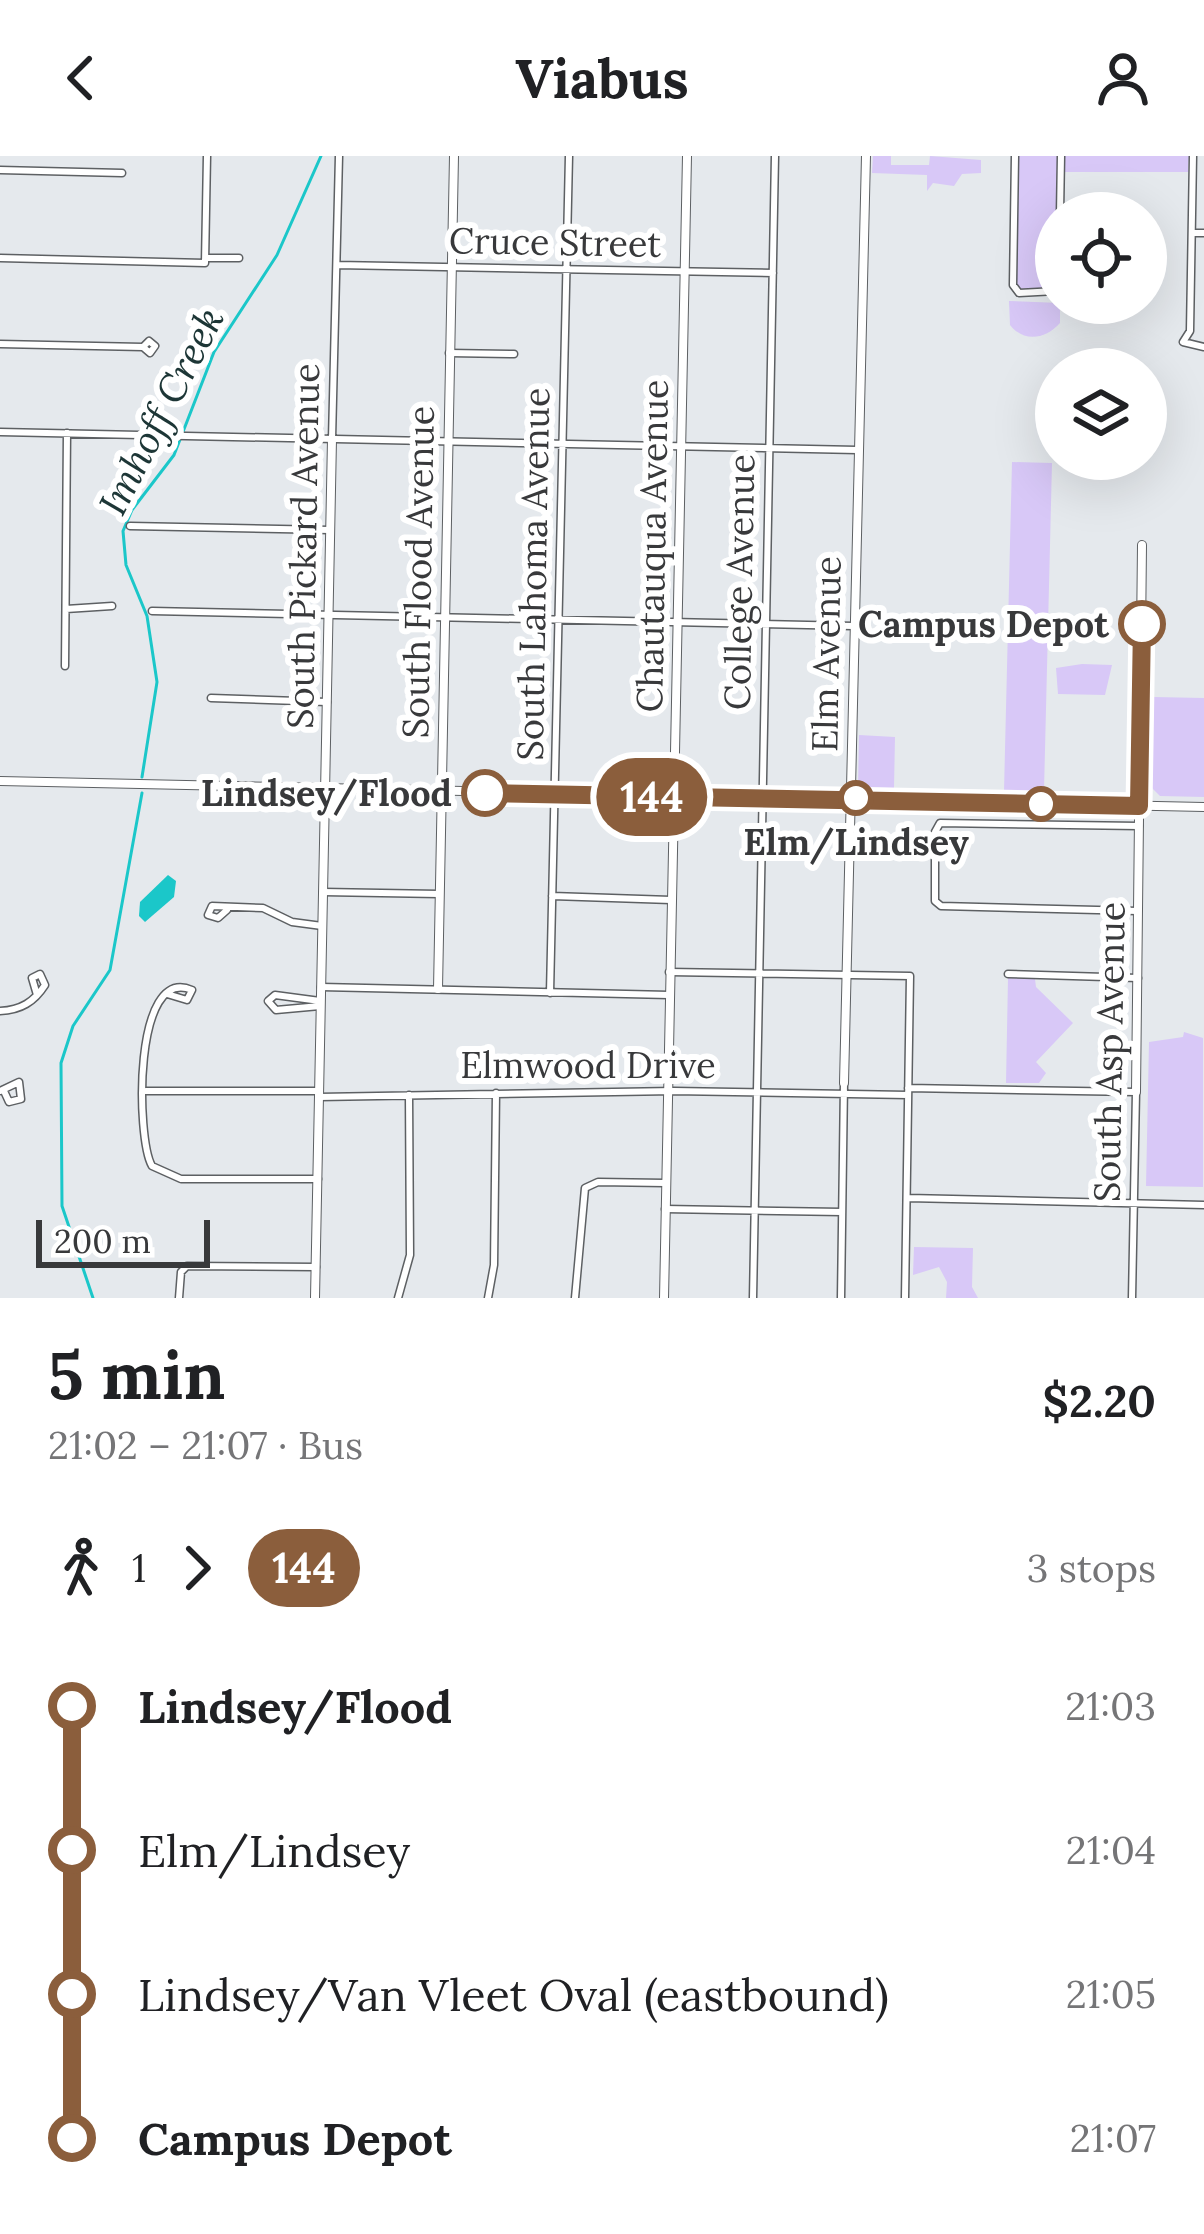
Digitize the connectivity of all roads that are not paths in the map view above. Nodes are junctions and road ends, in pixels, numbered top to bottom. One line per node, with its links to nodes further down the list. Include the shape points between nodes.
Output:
1 (207, 156): 18 (street)
2 (339, 156): 19 (street, South Pickard Avenue)
3 (454, 156): 20 (street, South Flood Avenue)
4 (569, 156): 21 (street, South Lahoma Avenue)
5 (687, 156): 22 (street, Chautauqua Avenue)
6 (775, 156): 23 (street, College Avenue)
7 (866, 156): 37 (street, Elm Avenue)
8 (1015, 156): 24 (street, via 1013,285)
9 (1061, 156): 13 (street)
10 (1193, 156): 14 (street)
11 (0, 170): 12 (street)
12 (122, 172)
13 (1060, 192)
14 (1192, 233): 15 (street); 27 (street, via 1190,331 1183,342)
15 (1204, 233)
16 (0, 258): 18 (street)
17 (239, 258): 18 (street)
18 (205, 260)
19 (337, 265): 20 (street, Cruce Street); 32 (street, South Pickard Avenue)
20 (451, 267): 21 (street, Cruce Street); 28 (street, South Flood Avenue)
21 (567, 269): 22 (street, Cruce Street); 34 (street, South Lahoma Avenue)
22 (685, 272): 23 (street, Cruce Street); 35 (street, Chautauqua Avenue)
23 (773, 273): 36 (street, College Avenue)
24 (1035, 292)
25 (0, 344): 26 (street)
26 (143, 346)
27 (1204, 347)
28 (449, 353): 29 (street); 33 (street, South Flood Avenue)
29 (514, 355)
30 (0, 432): 31 (street)
31 (67, 434): 32 (street); 42 (street)
32 (332, 439): 33 (street); 39 (street, South Pickard Avenue)
33 (447, 442): 34 (street); 45 (street, South Flood Avenue)
34 (563, 444): 35 (street); 46 (street, South Lahoma Avenue)
35 (681, 446): 36 (street); 47 (street, Chautauqua Avenue)
36 (769, 448): 37 (street); 48 (street, College Avenue)
37 (857, 450): 49 (street, Elm Avenue)
38 (130, 526): 39 (street)
39 (331, 530): 44 (street, South Pickard Avenue)
40 (1142, 545): 60 (street, South Asp Avenue)
41 (112, 606): 42 (street)
42 (66, 609): 50 (street)
43 (152, 610): 44 (street)
44 (328, 614): 45 (street); 52 (street, South Pickard Avenue)
45 (444, 616): 46 (street); 55 (street, South Flood Avenue)
46 (559, 619): 47 (street); 56 (street, South Lahoma Avenue)
47 (677, 622): 48 (street); 57 (street, Chautauqua Avenue)
48 (765, 623): 49 (street); 59 (street, College Avenue)
49 (853, 626): 58 (street, Elm Avenue)
50 (65, 666)
51 (211, 698): 52 (street)
52 (327, 702): 54 (street, South Pickard Avenue)
53 (0, 781): 54 (street)
54 (325, 789): 55 (street); 63 (street, South Pickard Avenue)
55 (441, 792): 56 (street); 64 (street, South Flood Avenue)
56 (555, 794): 57 (street); 65 (street, South Lahoma Avenue)
57 (673, 797): 59 (street); 66 (street, Chautauqua Avenue)
58 (850, 798): 59 (street); 60 (street); 72 (street, Elm Avenue)
59 (761, 799): 71 (street, College Avenue)
60 (1139, 806): 61 (street); 62 (street, South Asp Avenue)
61 (1204, 807)
62 (1139, 826): 68 (street, South Asp Avenue); 68 (street, via 943,823 934,860 934,901 941,906)
63 (323, 892): 64 (street); 69 (street, South Pickard Avenue)
64 (439, 894): 76 (street, South Flood Avenue)
65 (553, 896): 66 (street); 77 (street, South Lahoma Avenue)
66 (671, 900): 70 (street, Chautauqua Avenue)
67 (227, 910): 69 (street, via 263,908)
68 (1138, 911): 74 (street, South Asp Avenue)
69 (322, 926): 75 (street, South Pickard Avenue)
70 (669, 972): 71 (street); 80 (street, Chautauqua Avenue)
71 (758, 973): 72 (street); 86 (street, College Avenue)
72 (847, 974): 83 (street, Elm Avenue); 87 (street, via 910,976)
73 (1008, 974): 74 (street)
74 (1138, 978): 88 (street, South Asp Avenue)
75 (321, 987): 76 (street); 81 (street, South Pickard Avenue)
76 (438, 989): 77 (street)
77 (550, 992): 80 (street)
78 (166, 994): 84 (street, via 148,1025)
79 (37, 995): 82 (street)
80 (669, 995): 85 (street, Chautauqua Avenue)
81 (320, 1004): 81 (street, via 275,995 268,1001 276,1010); 89 (street, South Pickard Avenue)
82 (0, 1011)
83 (844, 1088): 86 (street, Elmwood Drive); 87 (street, Elmwood Drive); 99 (street, Elm Avenue)
84 (146, 1091): 89 (street, Elmwood Drive); 92 (street, via 146,1152 166,1176)
85 (667, 1092): 86 (street, Elmwood Drive); 90 (street, Elmwood Drive); 93 (street, Chautauqua Avenue)
86 (757, 1092): 98 (street, College Avenue)
87 (908, 1092): 88 (street, Elmwood Drive); 94 (street)
88 (1136, 1092): 95 (street, South Asp Avenue)
89 (319, 1094): 91 (street, Elmwood Drive); 92 (street, South Pickard Avenue)
90 (496, 1094): 91 (street, Elmwood Drive); 104 (street)
91 (409, 1095): 103 (street, via 410,1255)
92 (318, 1179): 100 (street, South Pickard Avenue)
93 (665, 1183): 97 (street, Chautauqua Avenue); 105 (street, via 598,1181 585,1188)
94 (907, 1198): 95 (street); 109 (street)
95 (1134, 1203): 96 (street); 110 (street, South Asp Avenue)
96 (1204, 1205)
97 (665, 1210): 98 (street); 106 (street, Chautauqua Avenue)
98 (754, 1211): 99 (street); 107 (street, College Avenue)
99 (842, 1212): 108 (street, Elm Avenue)
100 (316, 1267): 101 (street, via 187,1266); 102 (street, South Pickard Avenue)
101 (179, 1298)
102 (315, 1298)
103 (398, 1298)
104 (488, 1298)
105 (575, 1298)
106 (664, 1298)
107 (753, 1298)
108 (841, 1298)
109 (905, 1298)
110 (1132, 1298)

